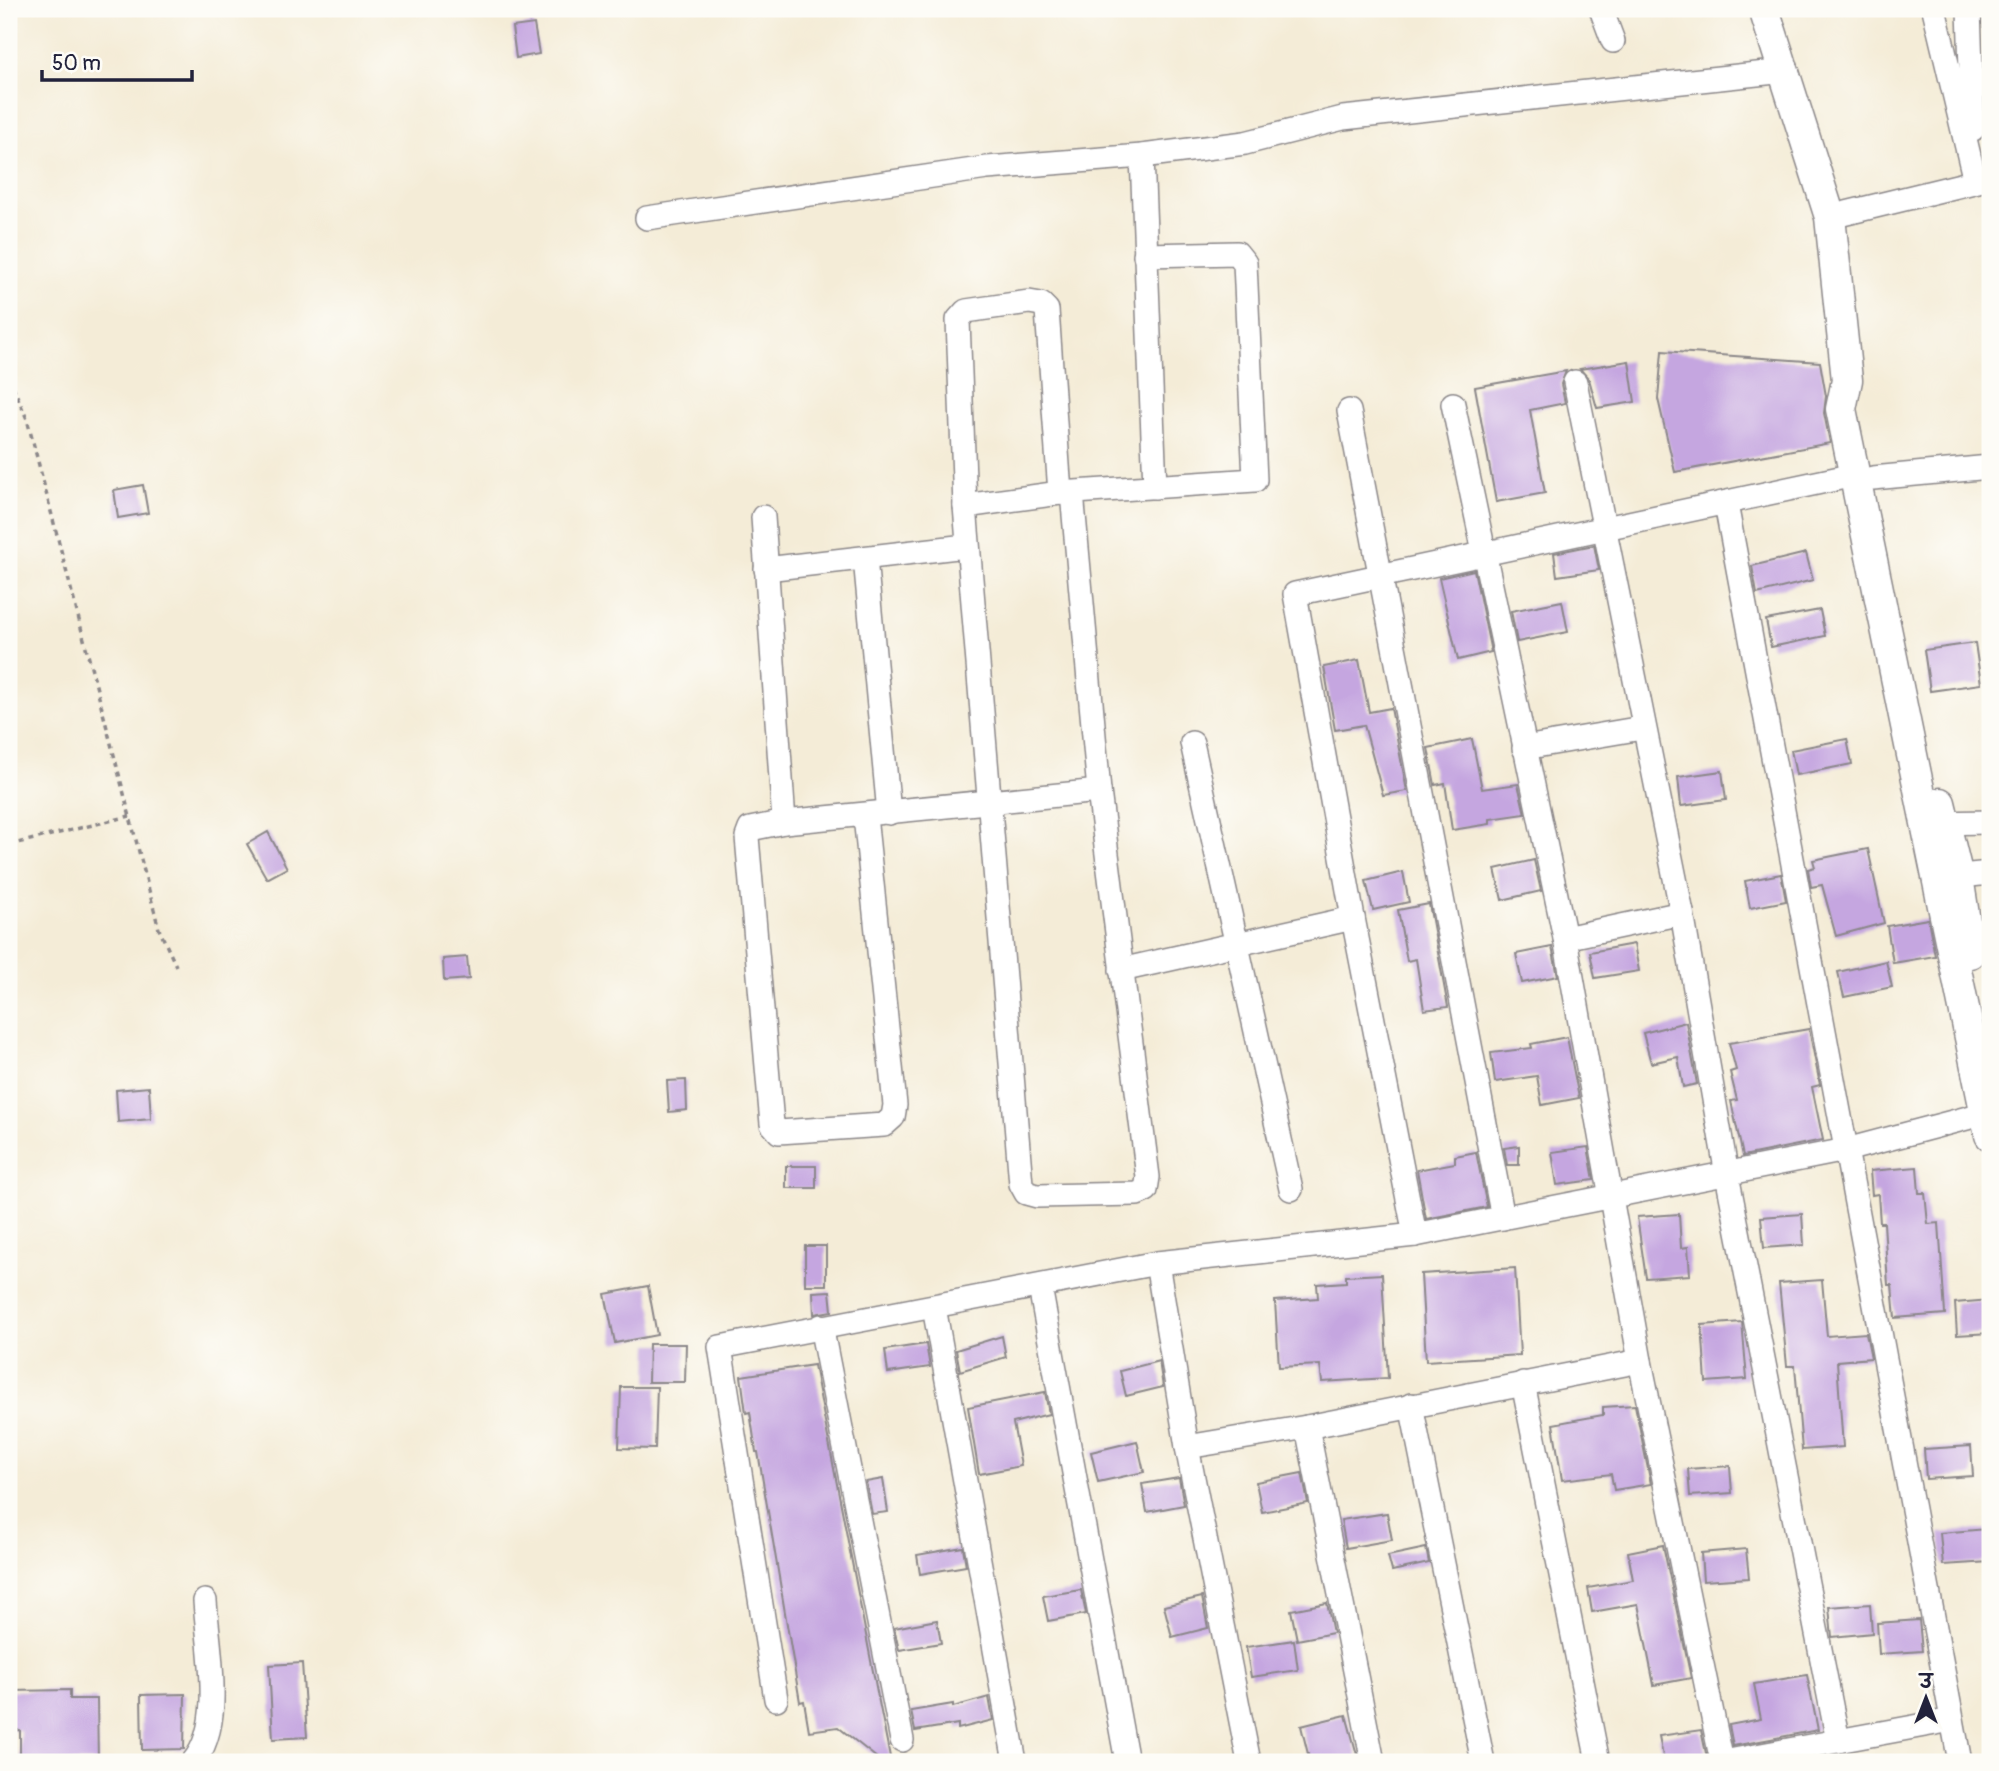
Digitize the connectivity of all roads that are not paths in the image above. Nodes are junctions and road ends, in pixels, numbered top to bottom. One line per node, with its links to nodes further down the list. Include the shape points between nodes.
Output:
1 (1601, 9): 5 (street)
2 (1764, 9): 6 (street)
3 (1934, 9): 8 (street)
4 (1969, 9): 8 (street)
5 (1613, 41)
6 (1785, 71): 7 (street, via 1343,118 1245,143); 9 (street)
7 (1142, 156): 10 (street, via 987,168); 11 (street)
8 (1983, 179): 9 (street)
9 (1830, 217): 16 (street, via 1847,380 1841,409)
10 (647, 218)
11 (1145, 255): 17 (street); 17 (street, via 1237,253 1245,263 1255,480)
12 (1576, 382): 22 (street)
13 (1453, 404): 24 (street)
14 (1349, 411): 27 (street)
15 (1990, 467): 16 (street)
16 (1863, 476): 19 (street); 37 (street)
17 (1155, 487): 18 (street)
18 (1066, 493): 20 (street); 20 (street, via 1046,310 1041,303 1029,302 966,311 958,320); 31 (street)
19 (1726, 504): 22 (street); 47 (street)
20 (965, 506): 23 (street)
21 (763, 517): 26 (street)
22 (1605, 527): 24 (street); 28 (street)
23 (967, 546): 25 (street); 32 (street)
24 (1485, 554): 27 (street); 30 (street)
25 (865, 558): 26 (street); 33 (street)
26 (766, 569): 35 (street)
27 (1382, 577): 41 (street, via 1295,594); 51 (street)
28 (1642, 728): 30 (street); 40 (street)
29 (1192, 743): 43 (street)
30 (1524, 748): 42 (street)
31 (1099, 791): 32 (street); 44 (street)
32 (988, 802): 33 (street); 44 (street, via 1021,1184 1026,1194 1137,1194 1146,1190)
33 (889, 813): 34 (street)
34 (865, 816): 35 (street); 35 (street, via 893,1117 884,1125 791,1133 779,1132 772,1124 747,837 750,830)
35 (784, 822)
36 (1990, 822): 37 (street)
37 (1934, 823): 39 (street)
38 (1990, 873): 39 (street)
39 (1947, 878): 45 (street); 46 (street)
40 (1682, 913): 42 (street); 48 (street)
41 (1353, 918): 43 (street); 52 (street)
42 (1565, 938): 50 (street)
43 (1237, 945): 44 (street); 49 (street)
44 (1121, 970)
45 (1990, 1054)
46 (1989, 1120): 47 (street)
47 (1846, 1150): 48 (street); 64 (street)
48 (1727, 1175): 50 (street); 66 (street)
49 (1291, 1189)
50 (1609, 1198): 51 (street); 57 (street)
51 (1503, 1219): 52 (street)
52 (1415, 1235): 53 (street)
53 (1157, 1263): 54 (street); 61 (street)
54 (1040, 1287): 55 (street); 69 (street)
55 (934, 1307): 56 (street); 68 (street)
56 (821, 1326): 63 (street, via 720,1347); 65 (street)
57 (1640, 1361): 58 (street); 74 (street)
58 (1523, 1383): 59 (street); 73 (street)
59 (1411, 1405): 60 (street); 72 (street)
60 (1307, 1427): 61 (street); 71 (street)
61 (1187, 1447): 70 (street)
62 (205, 1601): 67 (street, via 212,1722)
63 (776, 1699)
64 (1952, 1720): 66 (street); 75 (street)
65 (902, 1740)
66 (1838, 1741): 74 (street)
67 (193, 1762)
68 (1014, 1762)
69 (1127, 1762)
70 (1249, 1762)
71 (1373, 1762)
72 (1483, 1762)
73 (1598, 1762)
74 (1723, 1762)
75 (1960, 1762)

